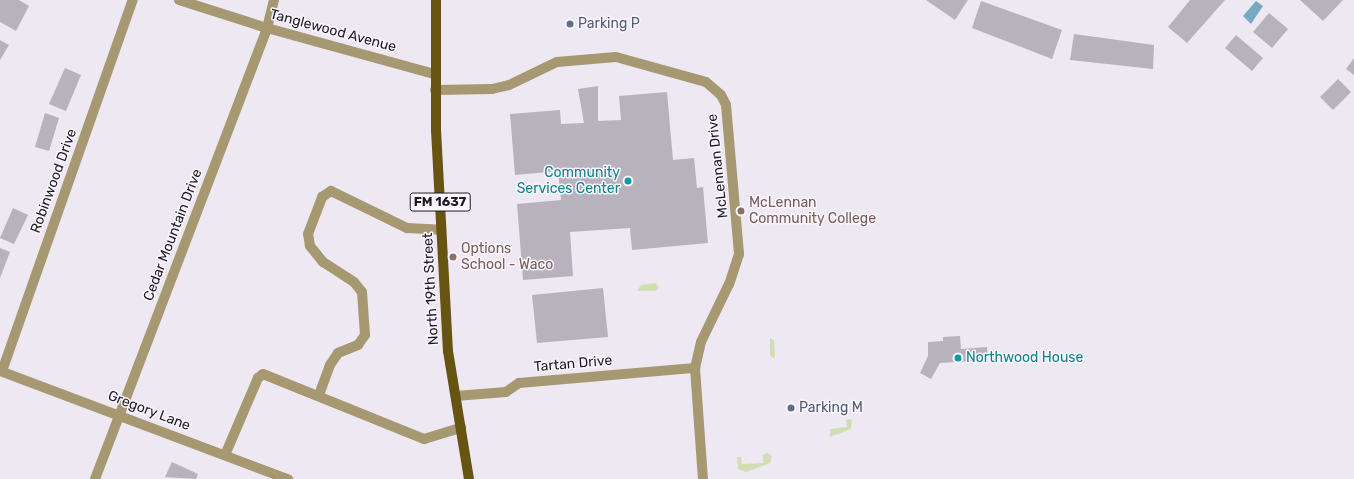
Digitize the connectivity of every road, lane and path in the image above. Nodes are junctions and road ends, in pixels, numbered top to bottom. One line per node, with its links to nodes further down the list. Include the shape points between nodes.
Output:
1 (133, 0): 10 (street, Robinwood Drive)
2 (179, 0): 5 (street, Tanglewood Avenue)
3 (274, 0): 5 (street, Cedar Mountain Drive)
4 (436, 0): 6 (main road, North 19th Street / FM 1637)
5 (267, 28): 6 (street, Tanglewood Avenue); 13 (street, Cedar Mountain Drive)
6 (434, 74): 7 (main road, North 19th Street / FM 1637)
7 (435, 90): 8 (main road, North 19th Street / FM 1637); 9 (street, McLennan Drive, via 492,89 508,85 557,62 616,57 706,82 715,88 726,105 739,254 701,342)
8 (441, 230): 11 (street, via 407,228 331,191 322,197 308,234 310,246 323,262 354,282 362,292 365,336 358,345 338,353 330,365); 12 (main road, North 19th Street / FM 1637, via 448,351)
9 (695, 368): 12 (street, Tartan Drive, via 519,383 506,392); 19 (street, McLennan Drive)
10 (1, 371): 13 (street, Gregory Lane)
11 (319, 395): 14 (street, via 424,438); 15 (street, via 263,374 258,378)
12 (456, 396): 14 (main road, North 19th Street / FM 1637)
13 (119, 415): 15 (street, Gregory Lane); 16 (street, Cedar Mountain Drive)
14 (461, 428): 18 (main road, North 19th Street / FM 1637)
15 (225, 456): 17 (street, Gregory Lane)
16 (95, 479)
17 (288, 479)
18 (469, 479)
19 (703, 479)

